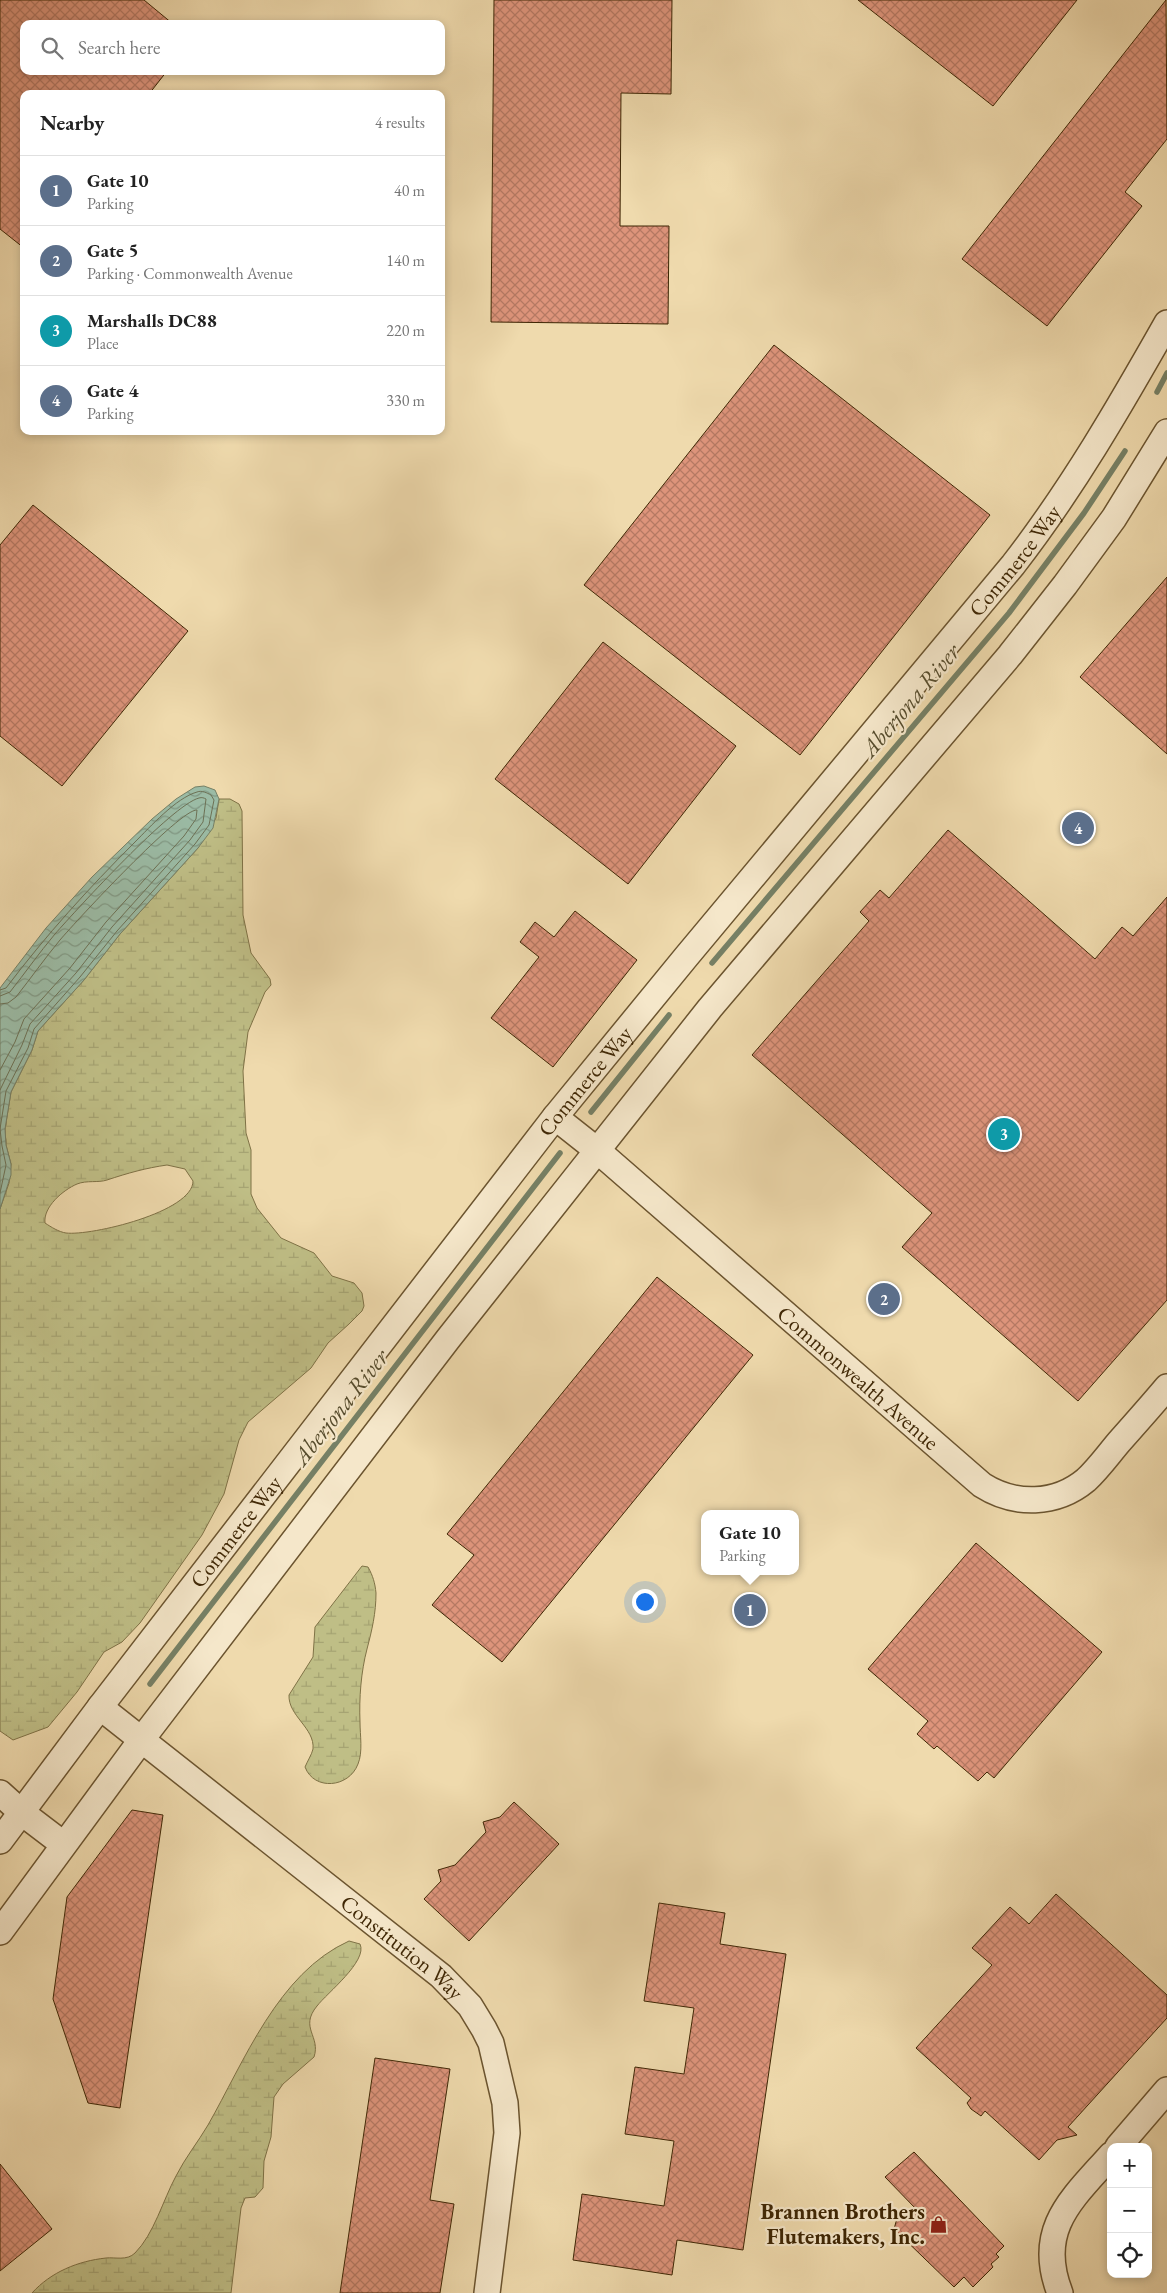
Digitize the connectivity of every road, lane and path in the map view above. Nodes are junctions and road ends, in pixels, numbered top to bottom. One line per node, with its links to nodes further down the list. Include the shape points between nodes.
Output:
1 (1167, 322): 3 (street, Commerce Way, via 1096,447 1038,533)
2 (1167, 432): 4 (street, via 1094,547 1040,618 710,1008)
3 (555, 1117): 4 (street, Commonwealth Avenue); 6 (street, Commerce Way)
4 (598, 1151): 5 (street, Commonwealth Avenue, via 975,1479 997,1494 1040,1500 1074,1488 1094,1472); 7 (street, via 448,1339)
5 (1167, 1387)
6 (100, 1707): 7 (street, Constitution Way); 9 (street, Commerce Way)
7 (142, 1739): 11 (street); 16 (street, Constitution Way, via 441,1976 470,2006 491,2043 499,2070 507,2133)
8 (0, 1794): 9 (street)
9 (21, 1812): 10 (street, Commerce Way); 11 (street)
10 (0, 1841)
11 (63, 1844): 12 (street)
12 (0, 1932)
13 (1167, 2090): 14 (street)
14 (1121, 2143)
15 (1107, 2160): 17 (street, via 1071,2202 1055,2227 1052,2257)
16 (487, 2293)
17 (1060, 2293)

